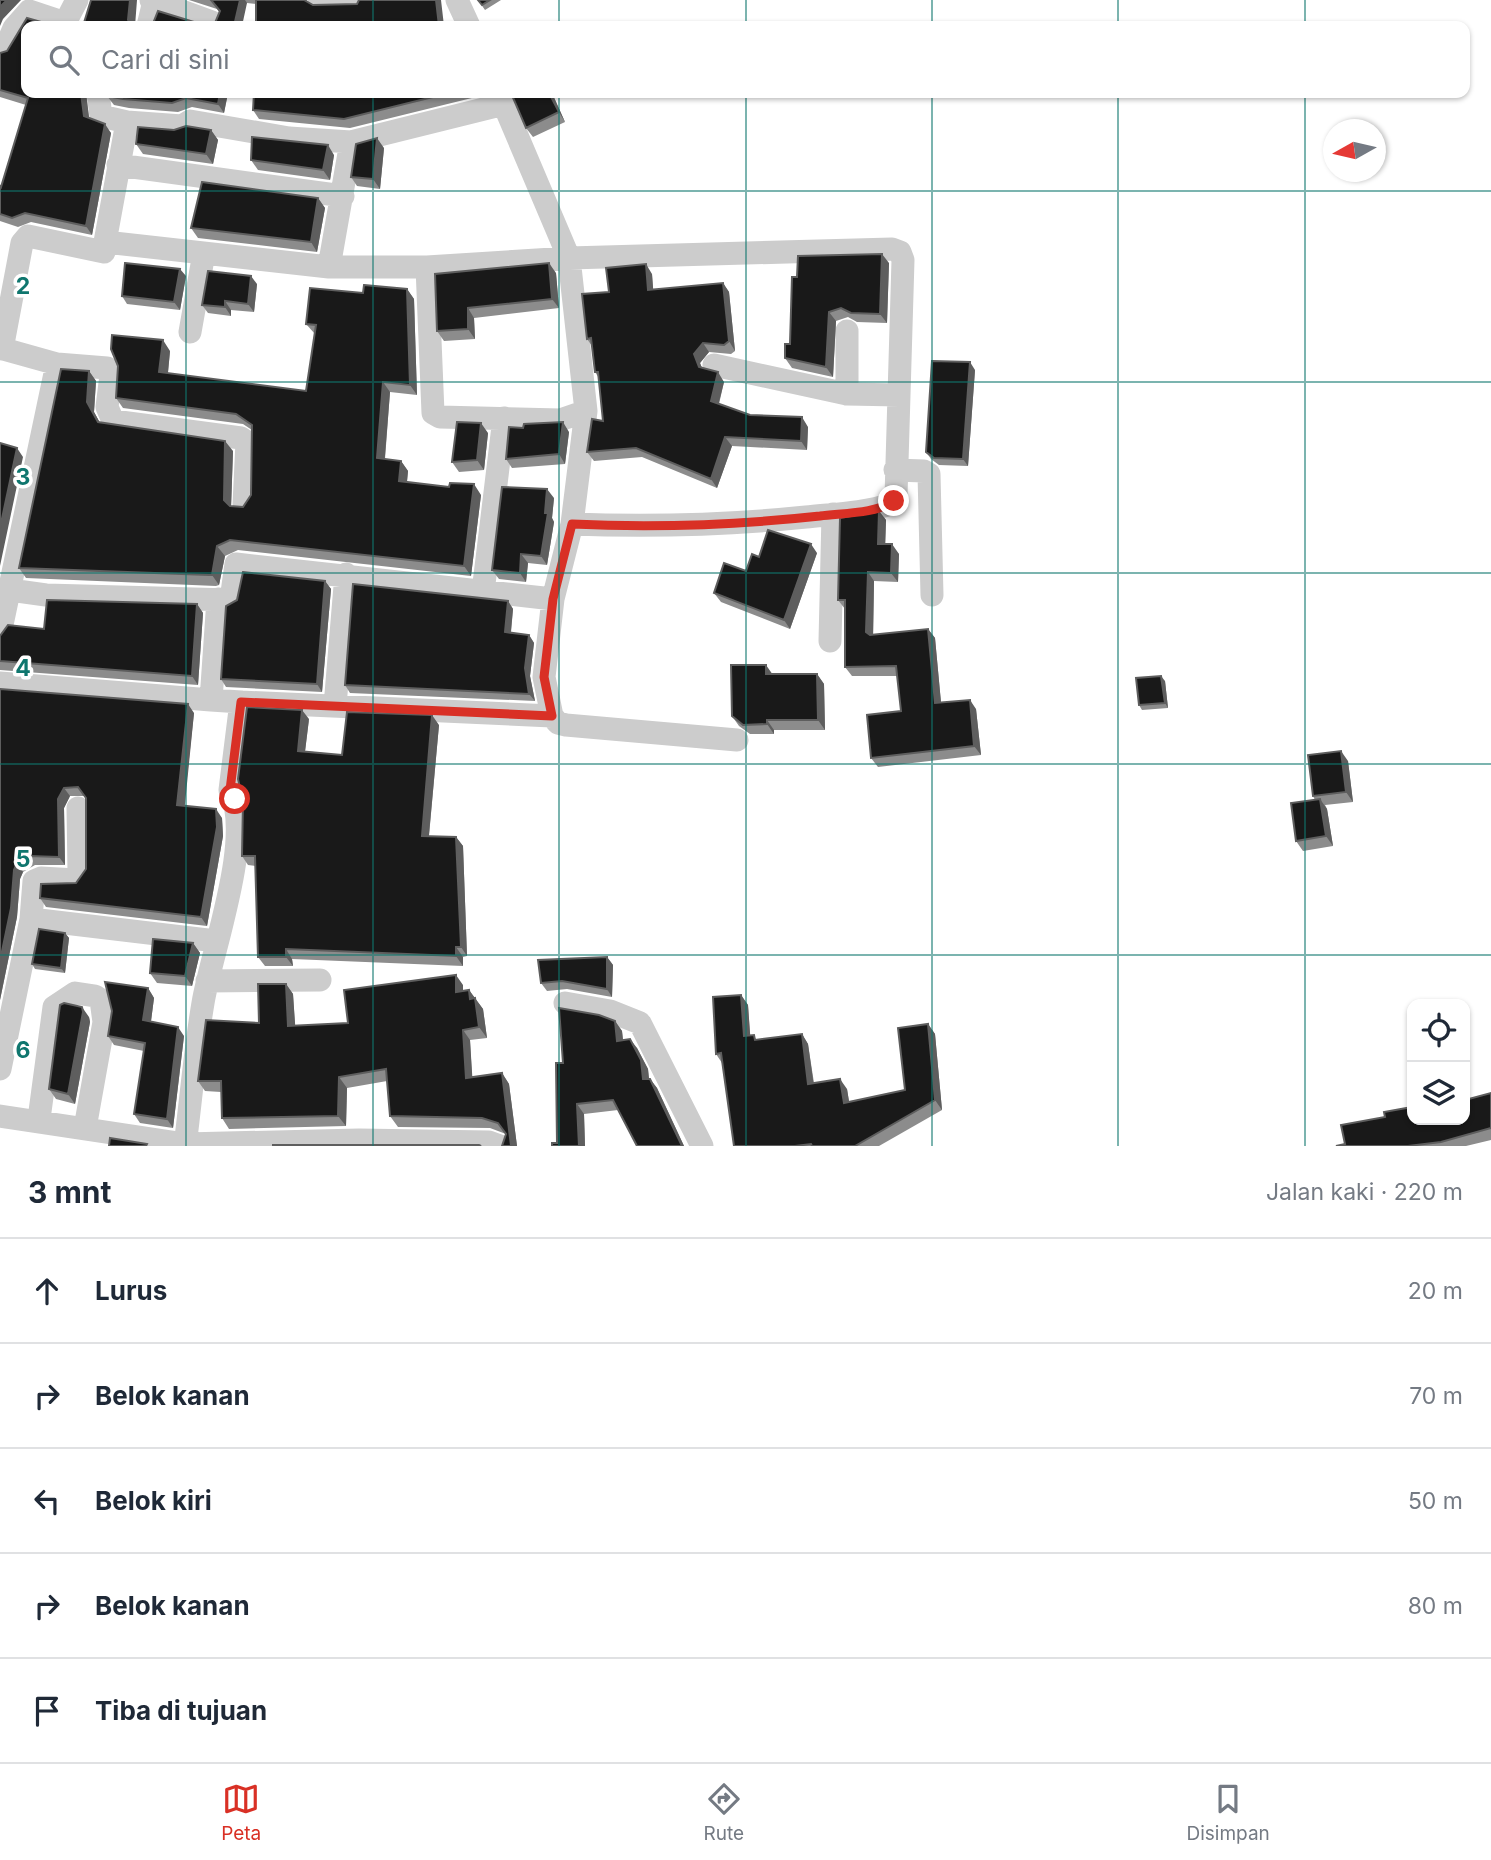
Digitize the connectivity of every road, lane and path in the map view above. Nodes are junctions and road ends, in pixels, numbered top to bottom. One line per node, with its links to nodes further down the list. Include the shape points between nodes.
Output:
1 (77, 0): 7 (street)
2 (319, 0): 3 (street)
3 (357, 0)
4 (457, 0): 10 (street)
5 (152, 1): 8 (street); 9 (street)
6 (59, 21): 11 (street, via 29,11 14,28)
7 (66, 21)
8 (149, 21)
9 (209, 21)
10 (467, 21)
11 (10, 52)
12 (100, 98): 14 (street, via 102,116)
13 (502, 98): 15 (street); 20 (street)
14 (127, 122): 15 (street, via 182,126 190,121 289,138); 16 (street)
15 (351, 142): 17 (street)
16 (118, 165): 17 (street); 18 (street)
17 (343, 196): 21 (street)
18 (105, 242): 19 (street); 25 (street, via 104,252 25,238)
19 (204, 253): 21 (street); 24 (street)
20 (569, 258): 22 (street); 29 (street, via 897,250 903,260); 30 (street)
21 (329, 267): 22 (street)
22 (427, 267): 31 (street, via 433,413)
23 (847, 331): 28 (street)
24 (190, 332)
25 (1, 348): 26 (street)
26 (57, 364): 33 (street, via 107,368 111,375 107,407 113,421 247,442); 37 (street)
27 (714, 365): 28 (street)
28 (847, 394): 29 (street)
29 (899, 395): 32 (street)
30 (586, 411): 31 (street, via 560,420); 35 (street)
31 (504, 418): 38 (street)
32 (895, 470): 34 (street, via 896,496 891,503); 39 (street, via 929,474)
33 (244, 504)
34 (833, 514): 35 (street, via 654,528); 43 (street)
35 (572, 524): 40 (street)
36 (346, 574): 38 (street); 41 (street, via 236,564 231,600); 47 (street)
37 (10, 590): 41 (street, via 59,596); 42 (street)
38 (483, 592): 40 (street)
39 (932, 595)
40 (553, 599): 48 (street, via 544,677)
41 (218, 600): 45 (street)
42 (0, 632)
43 (830, 641)
44 (0, 683): 45 (street)
45 (211, 700): 46 (street)
46 (241, 702): 47 (street); 52 (street, via 230,790 235,799 236,835 229,900)
47 (335, 705): 48 (street)
48 (552, 716): 49 (street, via 566,725)
49 (737, 740)
50 (78, 808): 51 (street, via 79,873 76,880 34,881)
51 (31, 919): 52 (street); 56 (street)
52 (216, 941): 54 (street)
53 (320, 980): 54 (street)
54 (207, 981): 60 (street)
55 (565, 1003): 62 (street, via 610,1010 640,1023)
56 (0, 1069)
57 (0, 1116): 58 (street)
58 (39, 1119): 59 (street); 59 (street, via 54,1007 75,993 95,996 101,1000 104,1022)
59 (85, 1128): 60 (street)
60 (185, 1145): 61 (street, via 359,1140 489,1142)
61 (500, 1146)
62 (702, 1146)

